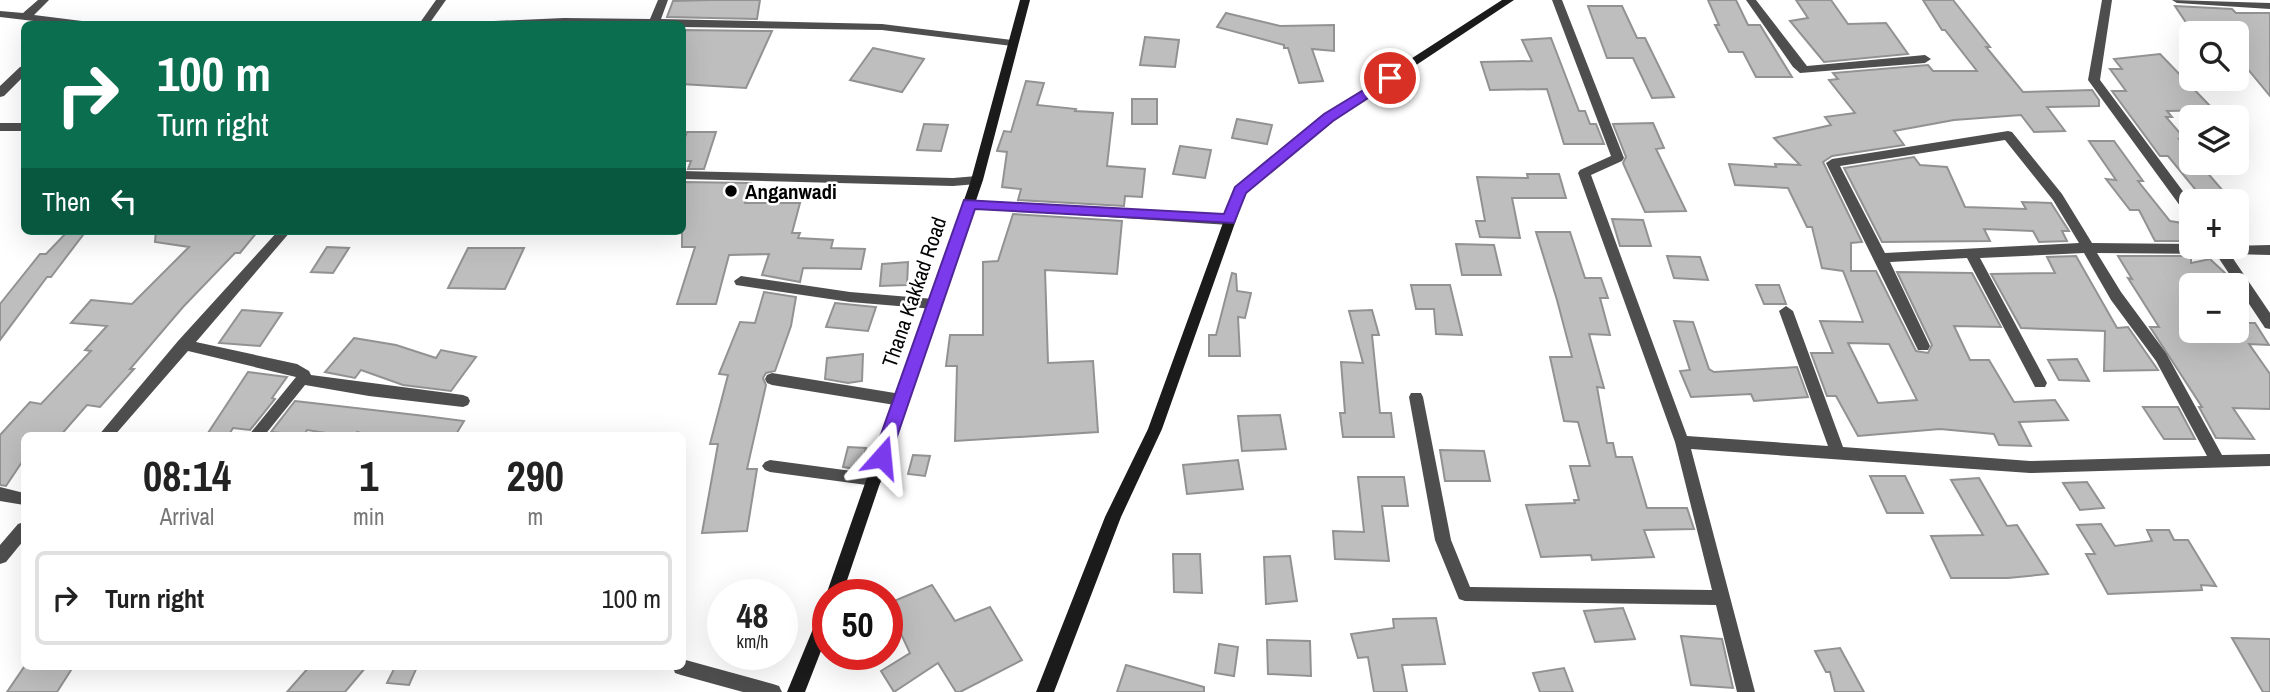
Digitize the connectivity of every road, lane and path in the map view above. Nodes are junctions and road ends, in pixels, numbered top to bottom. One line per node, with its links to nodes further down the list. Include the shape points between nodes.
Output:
1 (44, 0): 12 (street)
2 (441, 0): 14 (street)
3 (663, 0): 15 (street)
4 (1025, 0): 17 (main road, Thana Kakkad Road)
5 (1509, 0): 27 (main road, via 1328,118 1240,190)
6 (1557, 0): 50 (street, via 1618,158 1584,173)
7 (1751, 0): 18 (street, via 1804,70)
8 (2107, 0): 25 (street, via 2094,80)
9 (2177, 0): 10 (street)
10 (2270, 6)
11 (0, 14): 12 (street)
12 (25, 18): 13 (street)
13 (50, 21)
14 (426, 21)
15 (654, 21)
16 (686, 23): 17 (street, via 882,27)
17 (1012, 43): 24 (main road, Thana Kakkad Road)
18 (1925, 59)
19 (21, 73): 20 (street)
20 (0, 93)
21 (0, 127): 22 (street)
22 (21, 127)
23 (686, 175): 24 (street)
24 (977, 180): 26 (main road, Thana Kakkad Road)
25 (2179, 195)
26 (969, 204): 27 (street); 37 (main road, Thana Kakkad Road)
27 (1229, 220): 66 (main road, via 1155,429 1113,517)
28 (281, 235): 40 (street)
29 (2090, 248): 30 (street); 33 (street); 34 (street, via 2059,197 2008,135 1832,163); 53 (street, via 2116,296 2161,357)
30 (2179, 248)
31 (2249, 249): 32 (street)
32 (2270, 250)
33 (1971, 253): 34 (street); 44 (street)
34 (1881, 258): 41 (street)
35 (2226, 259): 39 (street)
36 (741, 281): 37 (street)
37 (934, 304): 46 (main road, Thana Kakkad Road)
38 (1786, 311): 51 (street)
39 (2270, 324)
40 (183, 345): 42 (street, via 298,370); 48 (street)
41 (1923, 346)
42 (302, 379): 47 (street); 49 (street)
43 (772, 379): 46 (street)
44 (2040, 383)
45 (1416, 397): 61 (street, via 1443,540 1465,594)
46 (901, 400): 55 (main road, Thana Kakkad Road)
47 (463, 401)
48 (108, 432)
49 (258, 432)
50 (1682, 442): 51 (street); 61 (street)
51 (1838, 453): 53 (street, via 2030,467)
52 (2270, 460): 53 (street)
53 (2218, 462)
54 (771, 466): 55 (street)
55 (874, 480): 60 (main road, Thana Kakkad Road)
56 (0, 494): 57 (street)
57 (21, 498)
58 (21, 532): 59 (street)
59 (0, 557)
60 (840, 579)
61 (1722, 598): 67 (street)
62 (812, 652): 65 (main road)
63 (686, 668): 64 (street)
64 (774, 692)
65 (796, 692)
66 (1045, 692)
67 (1746, 692)

